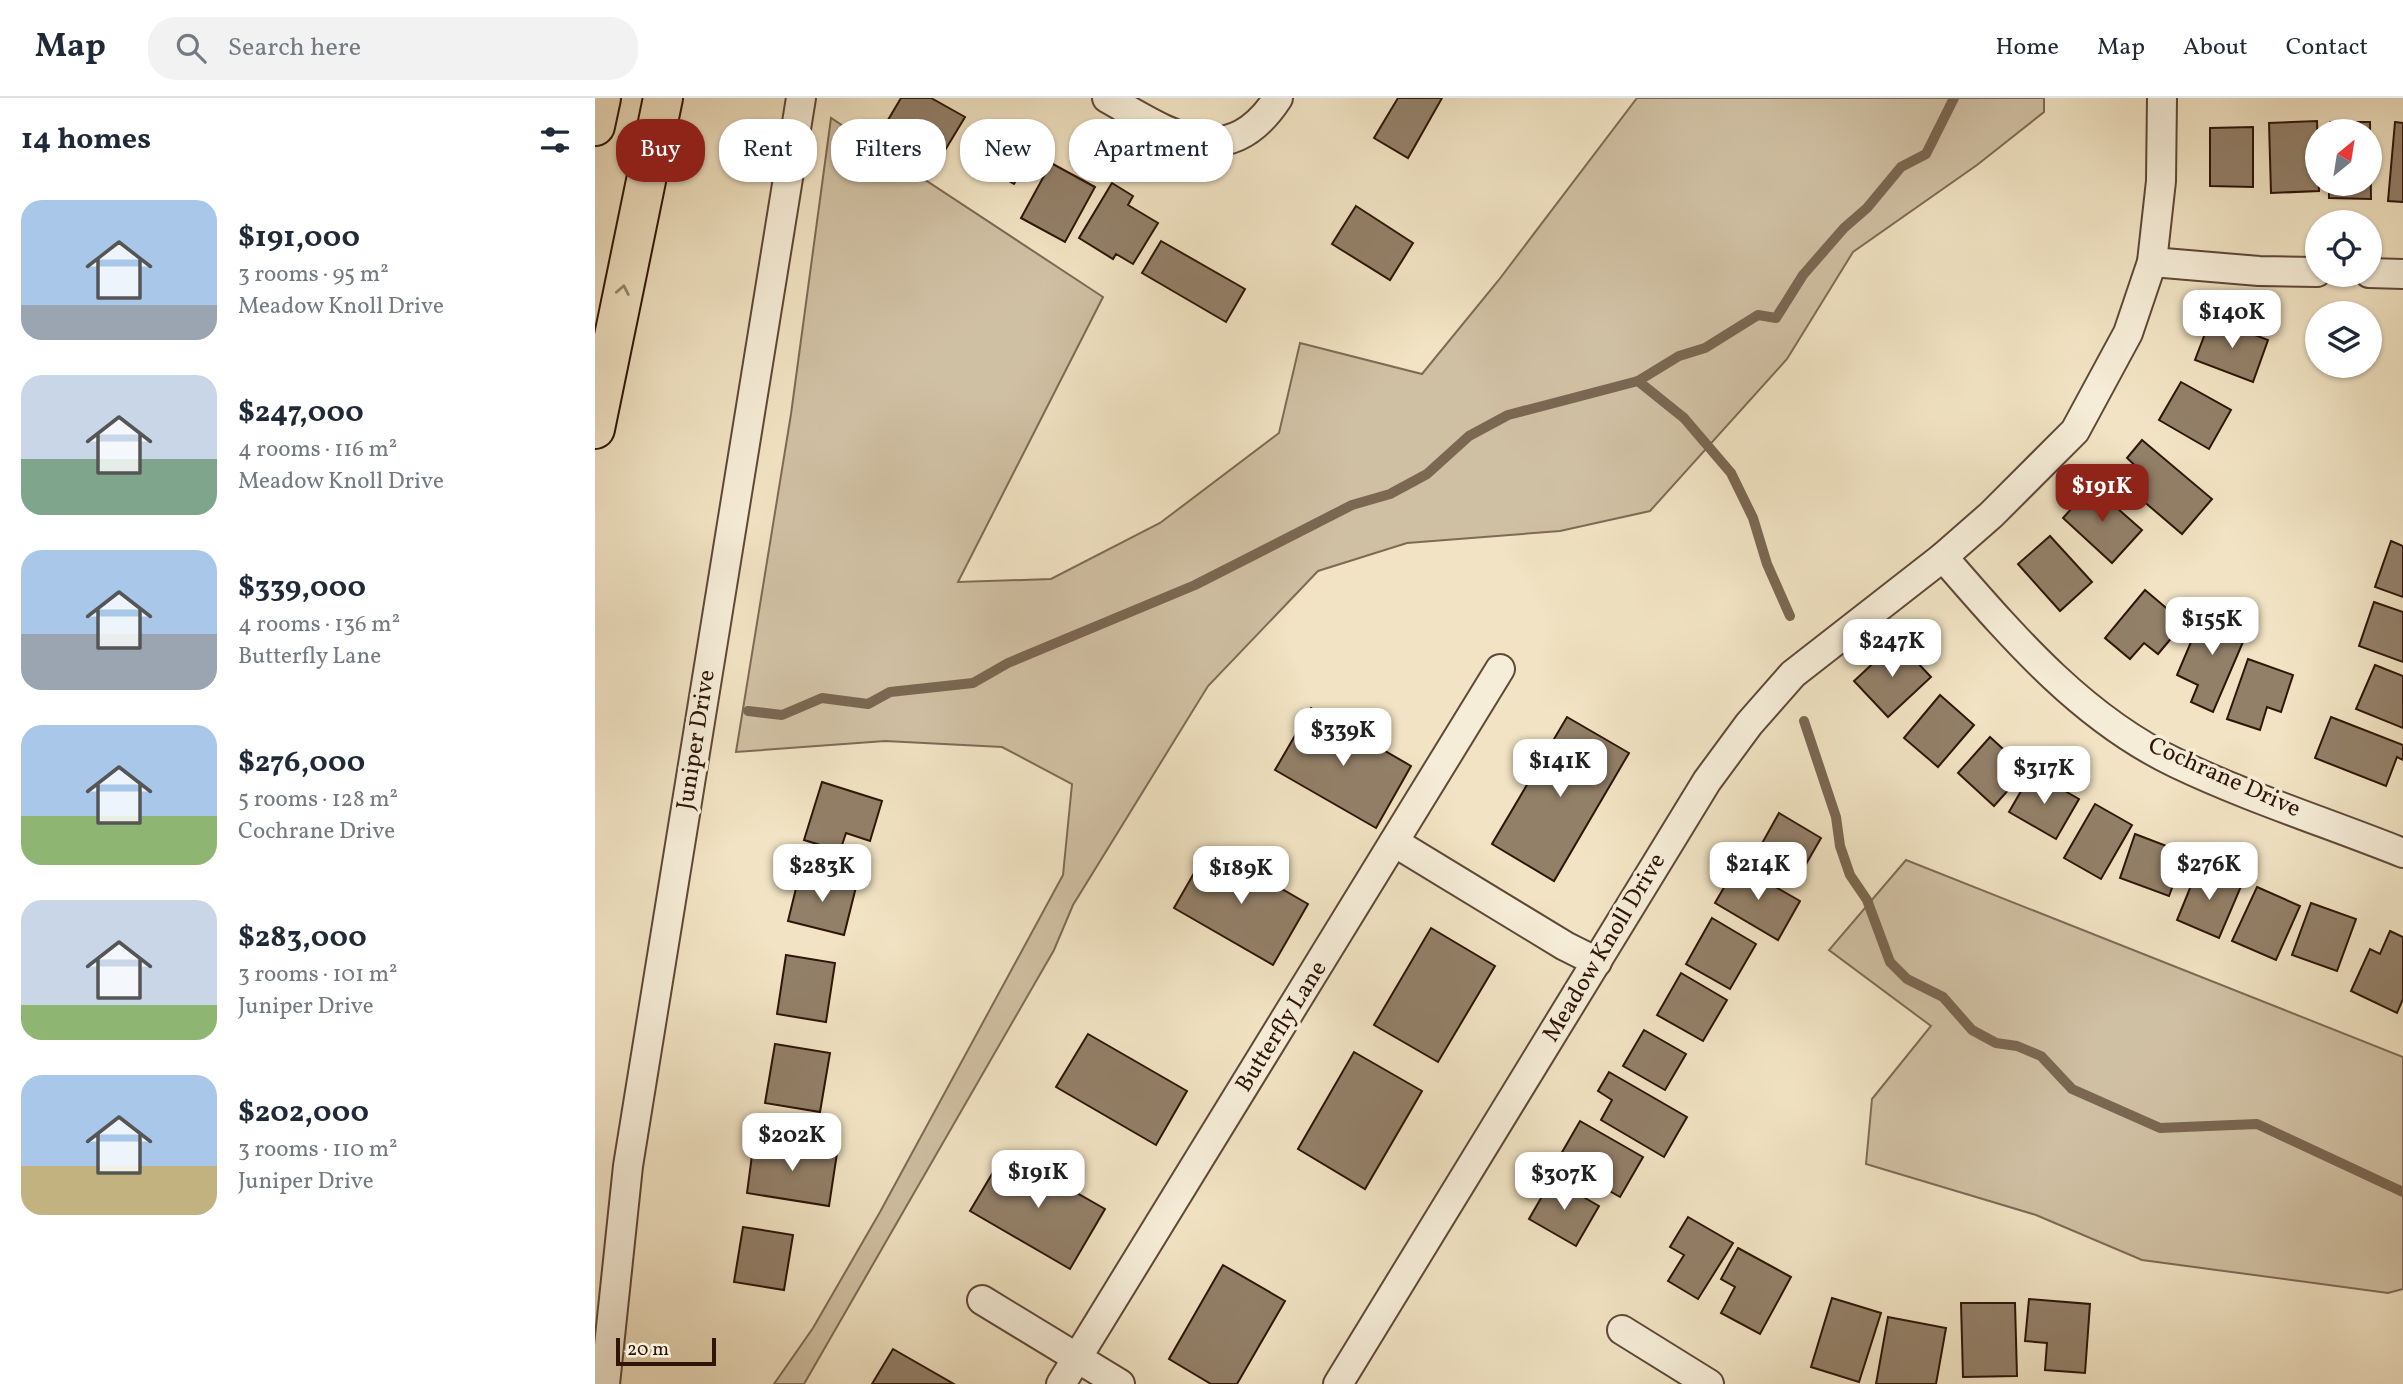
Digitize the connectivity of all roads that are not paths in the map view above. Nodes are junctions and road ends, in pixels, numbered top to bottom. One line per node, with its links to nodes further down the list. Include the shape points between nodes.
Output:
1 (601, 98): 7 (highway)
2 (663, 98): 12 (highway, one-way to 2)
3 (801, 98): 21 (street, Juniper Drive, via 628,1166)
4 (1107, 98): 5 (street, via 1196,143 1231,140 1250,131)
5 (1278, 98)
6 (2162, 98): 8 (street, Meadow Knoll Drive, via 2161,181)
7 (595, 126)
8 (2152, 262): 9 (street); 13 (street, Meadow Knoll Drive, via 2128,333 2075,431)
9 (2305, 272)
10 (2382, 273): 11 (street)
11 (2403, 274)
12 (595, 429)
13 (1943, 557): 16 (street, Cochrane Drive, via 2047,670 2125,733 2176,763); 17 (street, Meadow Knoll Drive, via 1813,656 1748,724 1707,781)
14 (1500, 669): 15 (street, Butterfly Lane)
15 (1394, 842): 17 (street); 20 (street, Butterfly Lane)
16 (2403, 853)
17 (1597, 962): 24 (street, Meadow Knoll Drive)
18 (982, 1300): 20 (street)
19 (1622, 1330): 25 (street)
20 (1079, 1359): 22 (street, Butterfly Lane); 23 (street)
21 (604, 1384)
22 (1061, 1384)
23 (1120, 1384)
24 (1338, 1384)
25 (1709, 1384)

